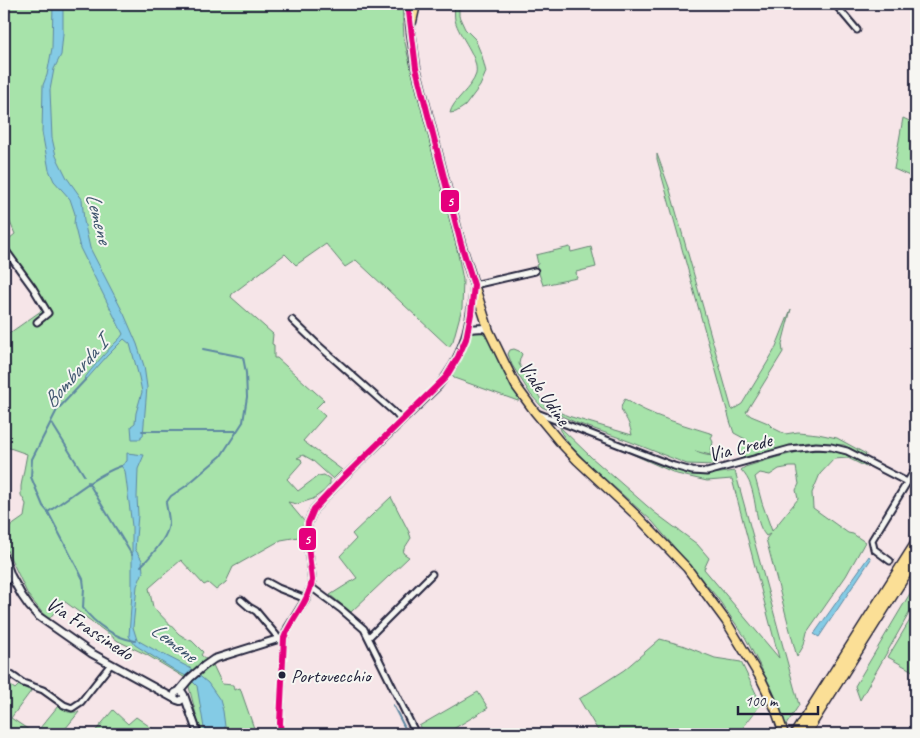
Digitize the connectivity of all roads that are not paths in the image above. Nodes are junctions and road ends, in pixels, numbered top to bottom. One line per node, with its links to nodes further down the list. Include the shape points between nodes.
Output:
1 (408, 4): 5 (main road, Viale Udine)
2 (416, 4): 5 (main road)
3 (835, 4): 4 (street)
4 (857, 30)
5 (410, 32): 8 (main road, Viale Udine, via 416,68)
6 (4, 248): 10 (street, via 48,313)
7 (535, 271): 8 (street)
8 (474, 285): 11 (street); 12 (main road, Viale Udine)
9 (292, 320): 14 (street)
10 (37, 322)
11 (468, 329): 12 (street, via 484,328); 14 (street, via 458,357 446,377)
12 (489, 331): 13 (main road, Viale Udine, via 516,386)
13 (534, 412): 16 (street, Via Crede, via 692,471 707,472 790,449 816,446 847,451); 41 (main road, Viale Udine, via 577,460 638,516 687,568 761,679)
14 (402, 421): 25 (street, via 314,510 307,536)
15 (916, 468): 16 (street)
16 (907, 482): 20 (street, via 872,540 874,549)
17 (916, 543): 35 (highway)
18 (4, 557): 22 (street, Via Frassinedo)
19 (916, 558): 35 (highway)
20 (890, 561)
21 (432, 574): 28 (street)
22 (11, 576): 24 (street); 30 (street, Via Frassinedo, via 38,616)
23 (267, 582): 26 (street)
24 (4, 584)
25 (313, 588): 26 (street); 28 (street, via 364,629)
26 (306, 598): 29 (street)
27 (241, 600): 29 (street, via 256,611)
28 (368, 637): 40 (street)
29 (281, 639): 33 (street, via 214,660 197,672); 39 (street)
30 (111, 664): 31 (street, via 81,702 72,708); 32 (street, Via Frassinedo)
31 (4, 670)
32 (164, 693): 33 (street); 34 (street, Via Frassinedo)
33 (181, 693): 34 (street, via 174,696); 36 (street)
34 (177, 700): 36 (street, Via Frassinedo)
35 (818, 706): 37 (highway)
36 (189, 709): 38 (street)
37 (805, 729): 42 (highway)
38 (198, 734)
39 (281, 734)
40 (416, 734)
41 (784, 734)
42 (796, 734)

